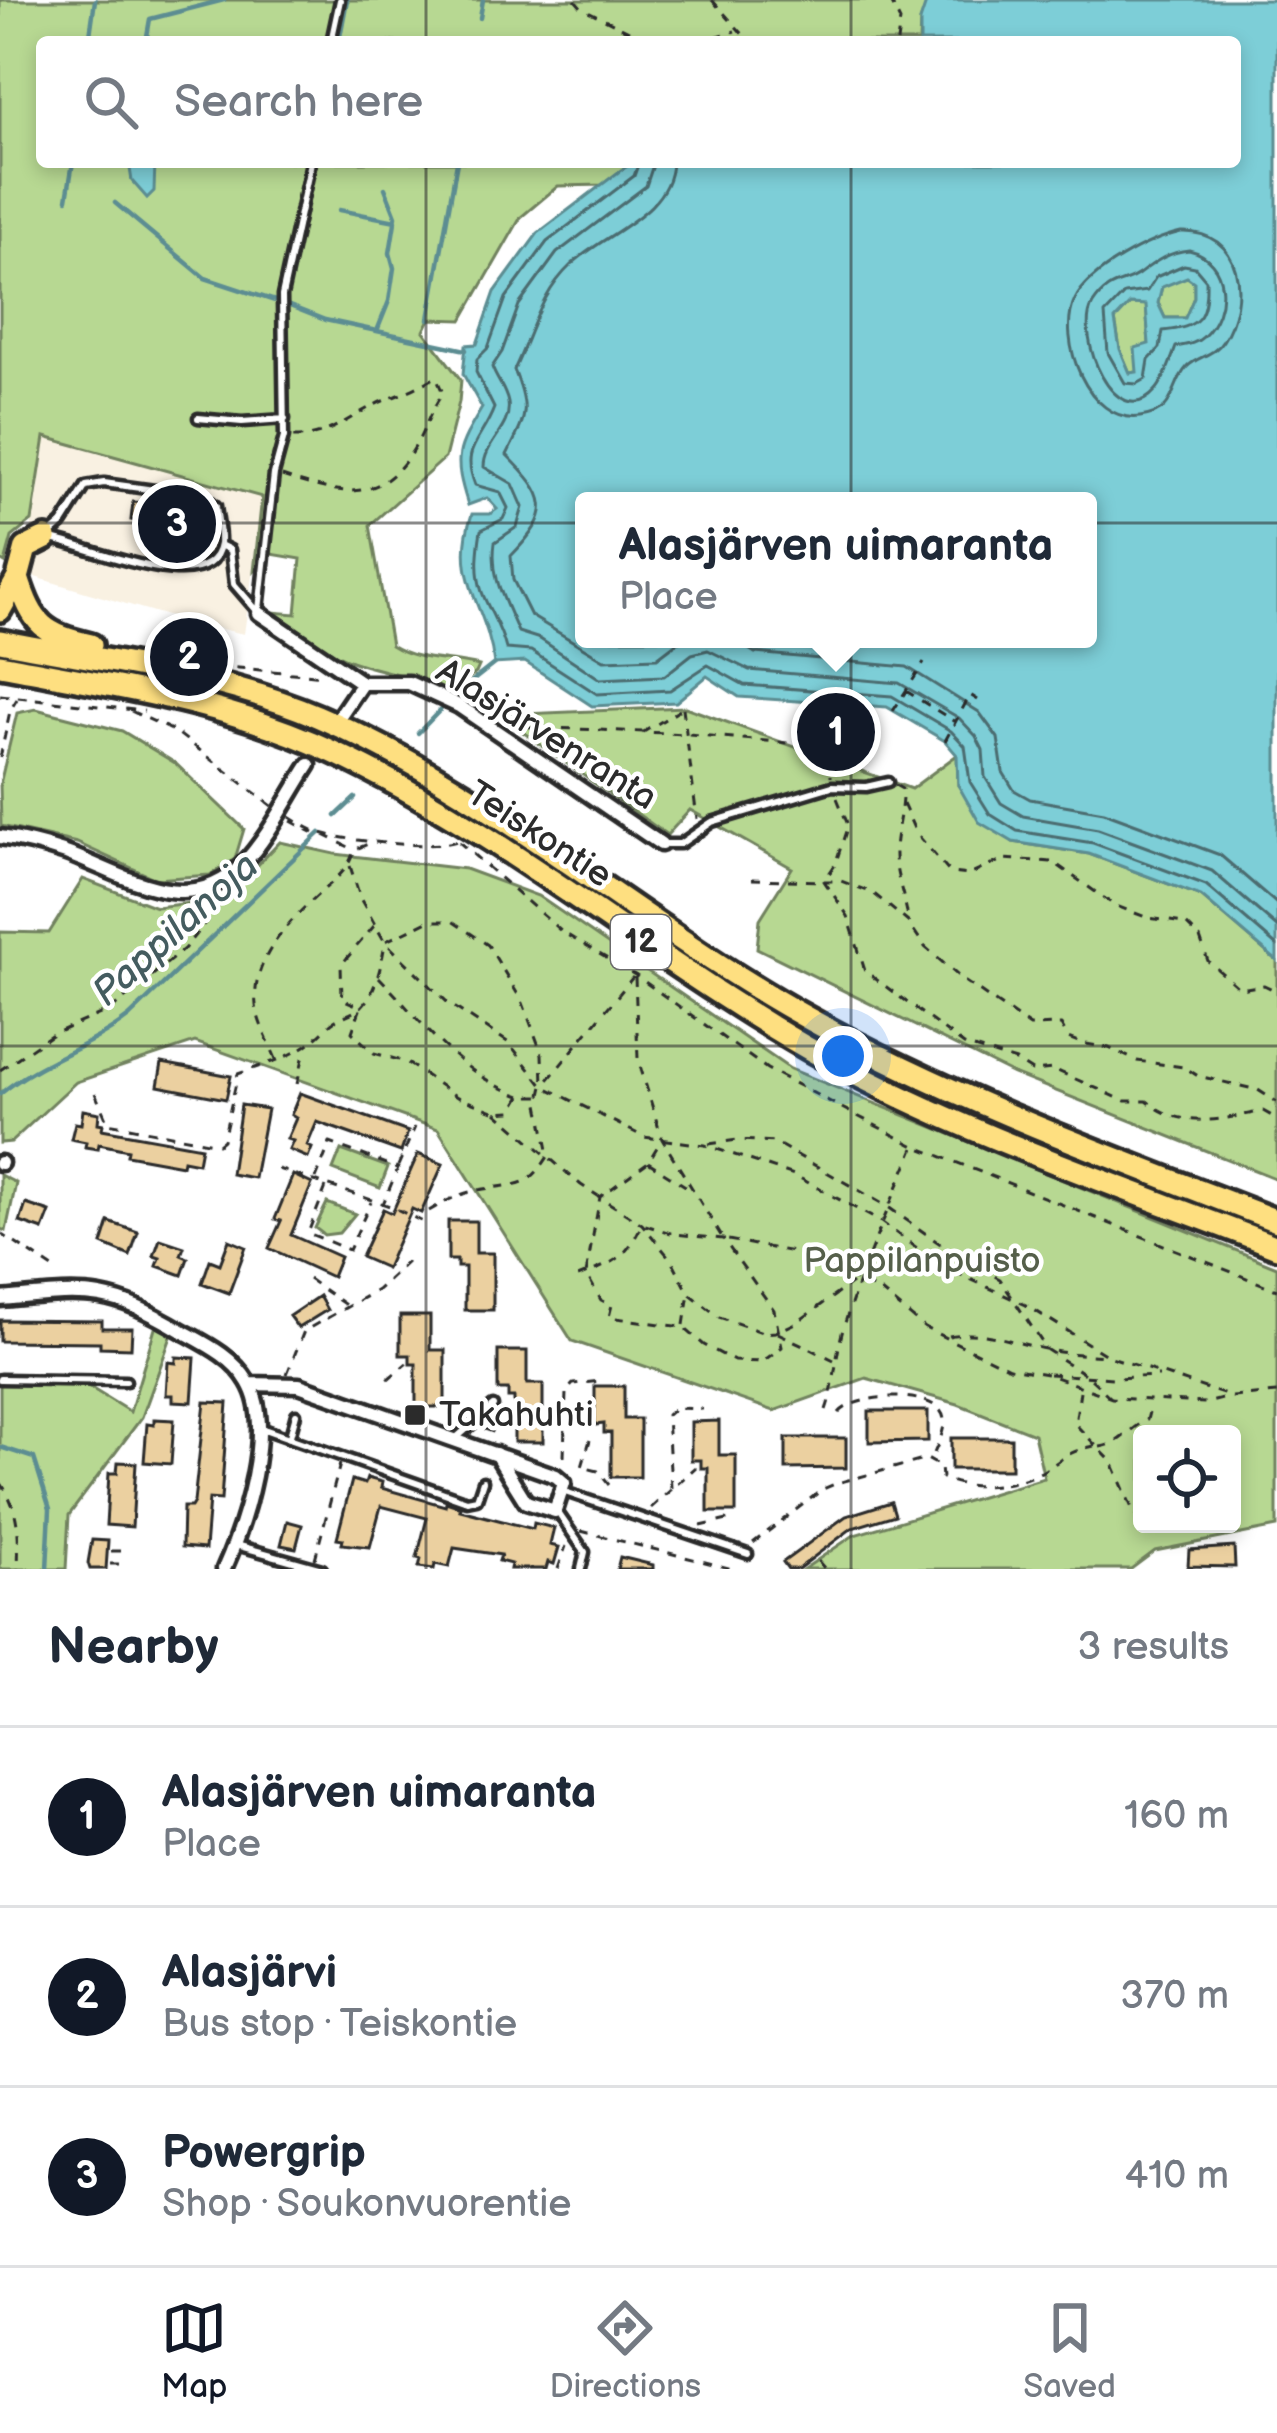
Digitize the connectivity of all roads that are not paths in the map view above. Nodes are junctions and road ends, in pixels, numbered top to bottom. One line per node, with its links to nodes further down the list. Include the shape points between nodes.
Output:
1 (340, 0): 2 (lane)
2 (332, 36)
3 (310, 168): 5 (lane, via 282,296)
4 (198, 418): 5 (lane)
5 (285, 418): 10 (lane)
6 (46, 538): 7 (lane, via 192,572 212,562); 7 (lane, via 86,486 104,483 205,496 216,506); 8 (highway, via 26,548)
7 (220, 545): 10 (lane, via 230,550 238,592)
8 (18, 578): 9 (highway); 13 (highway, via 36,621 55,636 202,669)
9 (0, 610)
10 (260, 614): 14 (street)
11 (0, 641): 13 (highway, Teiskontie / 12)
12 (0, 665): 21 (highway, Teiskontie / 12, via 232,713 331,751 479,832 827,1059 981,1131)
13 (216, 682): 20 (highway, Teiskontie / 12, via 370,740 848,1039 968,1097)
14 (362, 683): 15 (street); 19 (street, Alasjärvenranta, via 409,683 496,729)
15 (341, 714)
16 (309, 765): 18 (street, via 246,861 206,887 162,891)
17 (888, 782): 19 (lane, via 832,787 712,822 680,844)
18 (0, 837)
19 (661, 844)
20 (1277, 1221)
21 (1277, 1247)
22 (0, 1299): 25 (street, via 80,1292 130,1302 223,1354)
23 (0, 1379): 24 (lane)
24 (126, 1381)
25 (249, 1384): 28 (street); 30 (street, via 284,1382)
26 (493, 1406): 30 (lane)
27 (296, 1414): 29 (lane)
28 (258, 1427): 29 (lane); 35 (street)
29 (290, 1436): 32 (lane, via 467,1501 477,1499)
30 (454, 1439): 31 (street)
31 (496, 1454): 33 (street, via 561,1478); 34 (street, via 526,1502)
32 (483, 1481)
33 (562, 1491): 34 (street); 36 (lane)
34 (556, 1509): 39 (lane, via 585,1552)
35 (232, 1544): 37 (lane); 38 (street)
36 (747, 1554)
37 (318, 1568)
38 (224, 1569)
39 (581, 1569)

